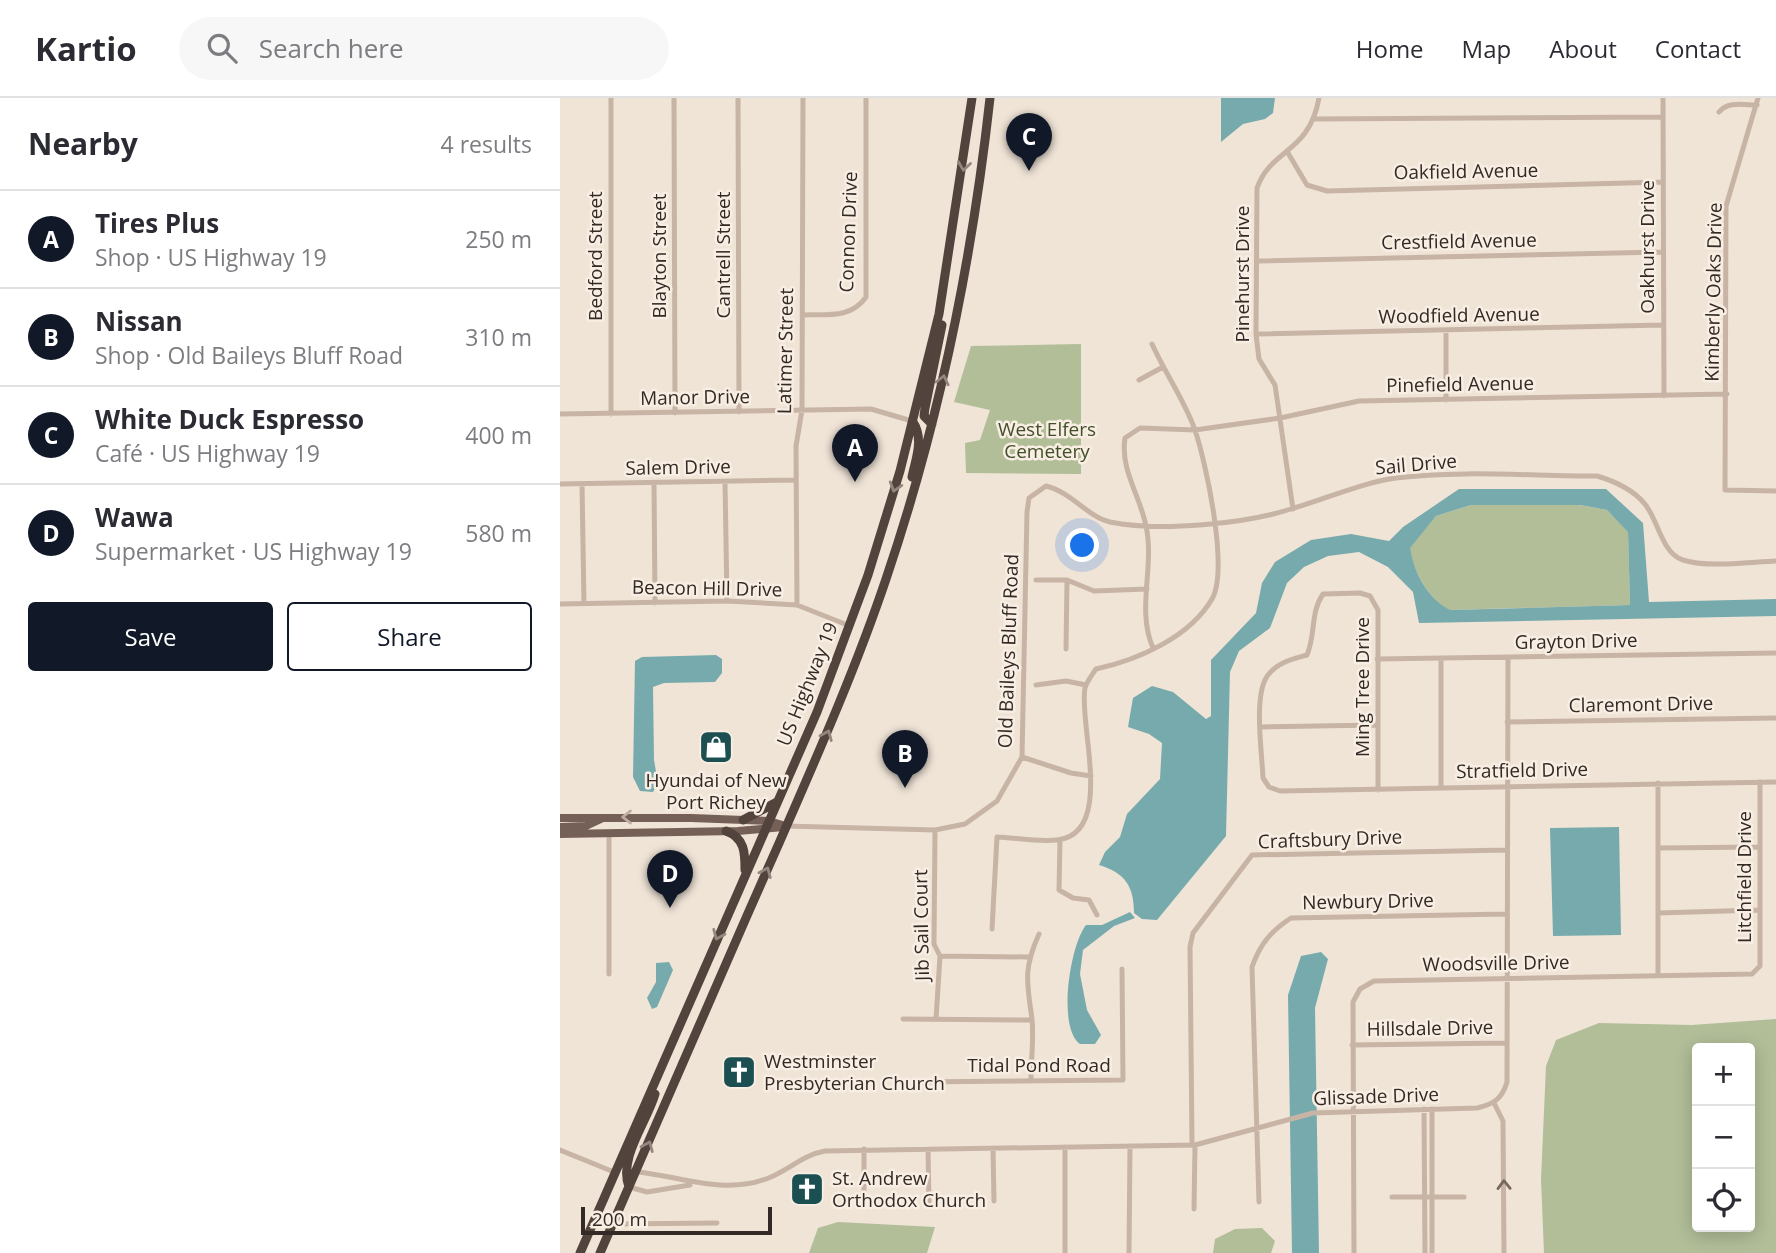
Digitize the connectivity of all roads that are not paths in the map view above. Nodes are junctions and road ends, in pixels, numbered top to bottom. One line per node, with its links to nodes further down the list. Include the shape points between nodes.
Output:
1 (611, 98): 33 (street, Bedford Street)
2 (674, 98): 32 (street, Blayton Street)
3 (738, 98): 31 (street, Cantrell Street)
4 (803, 98): 19 (street, Latimer Street)
5 (866, 98): 19 (street, Connon Drive, via 866,297 849,313)
6 (972, 98): 20 (highway, US Highway 19, one-way to 20)
7 (990, 98): 37 (highway, US Highway 19, one-way to 7, via 964,279)
8 (1319, 98): 14 (street, Pinehurst Drive)
9 (1663, 98): 13 (street, Oakhurst Drive)
10 (1758, 98): 11 (street, Kimberly Oaks Drive)
11 (1757, 105): 12 (street, via 1731,105); 27 (street, Kimberly Oaks Drive, via 1727,206)
12 (1719, 112)
13 (1663, 117): 14 (street); 16 (street, Oakhurst Drive)
14 (1314, 119): 15 (street, Pinehurst Drive)
15 (1288, 153): 16 (street, Oakfield Avenue, via 1307,185 1327,191); 18 (street, Pinehurst Drive, via 1264,170 1257,188)
16 (1663, 182): 17 (street, Oakhurst Drive)
17 (1663, 252): 18 (street, Crestfield Avenue); 21 (street, Oakhurst Drive)
18 (1257, 261): 23 (street, Pinehurst Drive)
19 (802, 314): 30 (street, Latimer Street)
20 (939, 314): 36 (highway, US Highway 19); 37 (highway, via 943,324 924,416)
21 (1663, 325): 22 (street, Woodfield Avenue); 28 (street, Oakhurst Drive)
22 (1446, 331): 23 (street, Woodfield Avenue); 29 (street)
23 (1256, 334): 35 (street, Pinehurst Drive, via 1259,359 1275,386)
24 (1152, 344): 25 (street)
25 (1163, 367): 26 (street); 38 (street)
26 (1139, 380)
27 (1727, 394): 28 (street, Pinefield Avenue); 45 (street, Kimberly Oaks Drive, via 1725,490)
28 (1664, 396): 29 (street, Pinefield Avenue)
29 (1446, 400): 35 (street, Pinefield Avenue, via 1359,401)
30 (802, 410): 31 (street, Manor Drive); 36 (street, Manor Drive, via 871,409); 39 (street, Latimer Street)
31 (739, 412): 32 (street, Manor Drive)
32 (675, 413): 33 (street, Manor Drive)
33 (611, 414): 34 (street, Manor Drive)
34 (560, 415)
35 (1280, 418): 38 (street, Pinefield Avenue); 46 (street, Pinehurst Drive)
36 (914, 422): 47 (highway, via 919,446); 59 (highway, US Highway 19, one-way to 59)
37 (932, 424): 47 (highway, US Highway 19)
38 (1195, 429): 48 (street, Pinefield Avenue, via 1140,428 1125,438 1122,457); 49 (street)
39 (796, 480): 40 (street, Salem Drive); 58 (street, Latimer Street)
40 (725, 482): 41 (street, Salem Drive); 54 (street)
41 (654, 483): 43 (street, Salem Drive); 55 (street)
42 (560, 484): 43 (street, Salem Drive)
43 (582, 484): 57 (street)
44 (1036, 491): 48 (street, Sail Drive, via 1046,486 1059,489 1108,522); 72 (street, Old Baileys Bluff Road, via 1029,498 1027,512)
45 (1776, 491)
46 (1293, 509): 49 (street, Sail Drive); 50 (street, Sail Drive, via 1395,478 1597,476 1618,483 1644,503 1672,553 1683,560)
47 (906, 517): 85 (highway, US Highway 19, one-way to 47, via 867,634)
48 (1146, 524): 49 (street, Sail Drive); 53 (street, Pinefield Avenue, via 1150,553)
49 (1215, 524): 60 (street, via 1214,597 1194,622)
50 (1776, 561)
51 (1036, 580): 52 (street)
52 (1067, 580): 53 (street, via 1094,591); 61 (street)
53 (1147, 589): 60 (street, Pinefield Avenue, via 1145,629)
54 (727, 601): 55 (street, Beacon Hill Drive); 58 (street, Beacon Hill Drive)
55 (655, 603): 57 (street, Beacon Hill Drive)
56 (560, 604): 57 (street, Beacon Hill Drive)
57 (584, 604)
58 (797, 605): 59 (street, Beacon Hill Drive)
59 (850, 626): 80 (highway, US Highway 19)
60 (1153, 648): 67 (street, via 1127,662 1097,669)
61 (1066, 649)
62 (1776, 653): 63 (street, Grayton Drive)
63 (1508, 658): 65 (street, Grayton Drive); 69 (street)
64 (1377, 659): 65 (street, Grayton Drive); 70 (street, Ming Tree Drive); 71 (street, Ming Tree Drive, via 1378,610 1370,596 1324,594 1314,607 1313,642 1307,655 1283,663 1269,673 1261,687)
65 (1441, 659): 78 (street)
66 (1036, 685): 67 (street, via 1066,681)
67 (1086, 685): 73 (street)
68 (1776, 718): 69 (street, Claremont Drive)
69 (1507, 722): 77 (street)
70 (1378, 724): 71 (street); 79 (street, Ming Tree Drive)
71 (1261, 727): 79 (street, Stratfield Drive, via 1263,778 1269,787 1280,791)
72 (1021, 757): 73 (street); 87 (street, Old Baileys Bluff Road, via 997,801 965,824)
73 (1091, 776): 91 (street, via 1089,810 1077,830)
74 (1760, 782): 75 (street, Stratfield Drive); 76 (street, Stratfield Drive); 92 (street, Litchfield Drive)
75 (1776, 782)
76 (1658, 783): 77 (street, Stratfield Drive); 93 (street)
77 (1507, 786): 78 (street, Stratfield Drive); 94 (street)
78 (1441, 788): 79 (street, Stratfield Drive)
79 (1378, 790)
80 (778, 800): 83 (highway); 84 (highway, US Highway 19)
81 (604, 817): 82 (main road); 83 (main road, one-way to 81); 86 (main road, via 586,826)
82 (560, 818)
83 (743, 820): 84 (main road)
84 (767, 825): 85 (main road); 88 (main road); 95 (highway, US Highway 19)
85 (786, 826): 87 (street, Old Baileys Bluff Road); 133 (highway, US Highway 19, one-way to 85)
86 (560, 827)
87 (935, 830): 102 (street, Jib Sail Court, via 934,944)
88 (726, 831): 89 (main road); 95 (highway, via 744,846)
89 (609, 833): 90 (main road); 106 (street)
90 (560, 834)
91 (1060, 840): 99 (street, via 1059,890 1089,900); 100 (street, via 997,837)
92 (1760, 847): 93 (street); 96 (street, Litchfield Drive)
93 (1658, 848): 97 (street)
94 (1507, 850): 98 (street); 124 (street, Craftsbury Drive, via 1252,855 1193,933 1190,947)
95 (746, 873): 114 (highway, US Highway 19, one-way to 114)
96 (1759, 910): 97 (street); 105 (street, Litchfield Drive, via 1760,966)
97 (1658, 913): 107 (street)
98 (1506, 914): 108 (street); 121 (street, Newbury Drive, via 1291,918 1273,930 1252,967)
99 (1097, 915)
100 (992, 929)
101 (1039, 934): 103 (street)
102 (940, 956): 103 (street); 110 (street, Jib Sail Court)
103 (1028, 957): 111 (street, via 1026,997)
104 (1122, 969): 115 (street, Tidal Pond Road, via 1123,1080)
105 (1756, 972): 107 (street, Woodsville Drive)
106 (609, 974)
107 (1658, 975): 108 (street, Woodsville Drive)
108 (1507, 978): 112 (street); 113 (street, Woodsville Drive, via 1374,981 1360,989 1353,1002)
109 (903, 1019): 110 (street)
110 (936, 1019): 111 (street)
111 (1032, 1020): 115 (street)
112 (1507, 1043): 113 (street, Hillsdale Drive); 117 (street, via 1507,1082)
113 (1352, 1045): 120 (street, Woodsville Drive)
114 (662, 1069): 132 (highway, US Highway 19); 135 (highway, via 627,1162)
115 (1031, 1080): 116 (street, Tidal Pond Road)
116 (915, 1082)
117 (1494, 1103): 119 (street, Glissade Drive); 153 (street, one-way to 117, via 1503,1121)
118 (1424, 1109): 119 (street, Glissade Drive); 120 (street, Glissade Drive); 122 (street)
119 (1432, 1109): 123 (street)
120 (1354, 1110): 121 (street, Glissade Drive, via 1296,1116); 150 (street, Woodsville Drive)
121 (1259, 1130): 124 (street, Glissade Drive); 140 (street, Newbury Drive)
122 (1424, 1132): 123 (street); 131 (street)
123 (1432, 1132): 131 (street)
124 (1194, 1144): 125 (street, Glissade Drive); 143 (street)
125 (1130, 1146): 126 (street, Glissade Drive); 149 (street)
126 (1065, 1147): 127 (street, Glissade Drive); 148 (street)
127 (993, 1148): 129 (street, Glissade Drive); 139 (street)
128 (864, 1149): 129 (street, Glissade Drive); 134 (street, Glissade Drive, via 814,1153 754,1182); 141 (street)
129 (928, 1149): 142 (street)
130 (560, 1150): 132 (street)
131 (1428, 1155): 137 (street)
132 (614, 1172): 146 (highway, US Highway 19)
133 (637, 1172): 134 (street, Glissade Drive); 135 (highway, US Highway 19)
134 (693, 1184): 135 (street, Glissade Drive, via 647,1192)
135 (629, 1187): 145 (highway, US Highway 19)
136 (1392, 1197): 137 (street)
137 (1428, 1197): 138 (street); 151 (street); 152 (street)
138 (1464, 1197)
139 (994, 1201)
140 (1259, 1202)
141 (864, 1203)
142 (929, 1203)
143 (1194, 1209)
144 (718, 1223): 145 (street)
145 (612, 1224): 147 (highway, US Highway 19)
146 (580, 1253)
147 (600, 1253)
148 (1065, 1253)
149 (1129, 1253)
150 (1354, 1253)
151 (1425, 1253)
152 (1432, 1253)
153 (1504, 1253)

